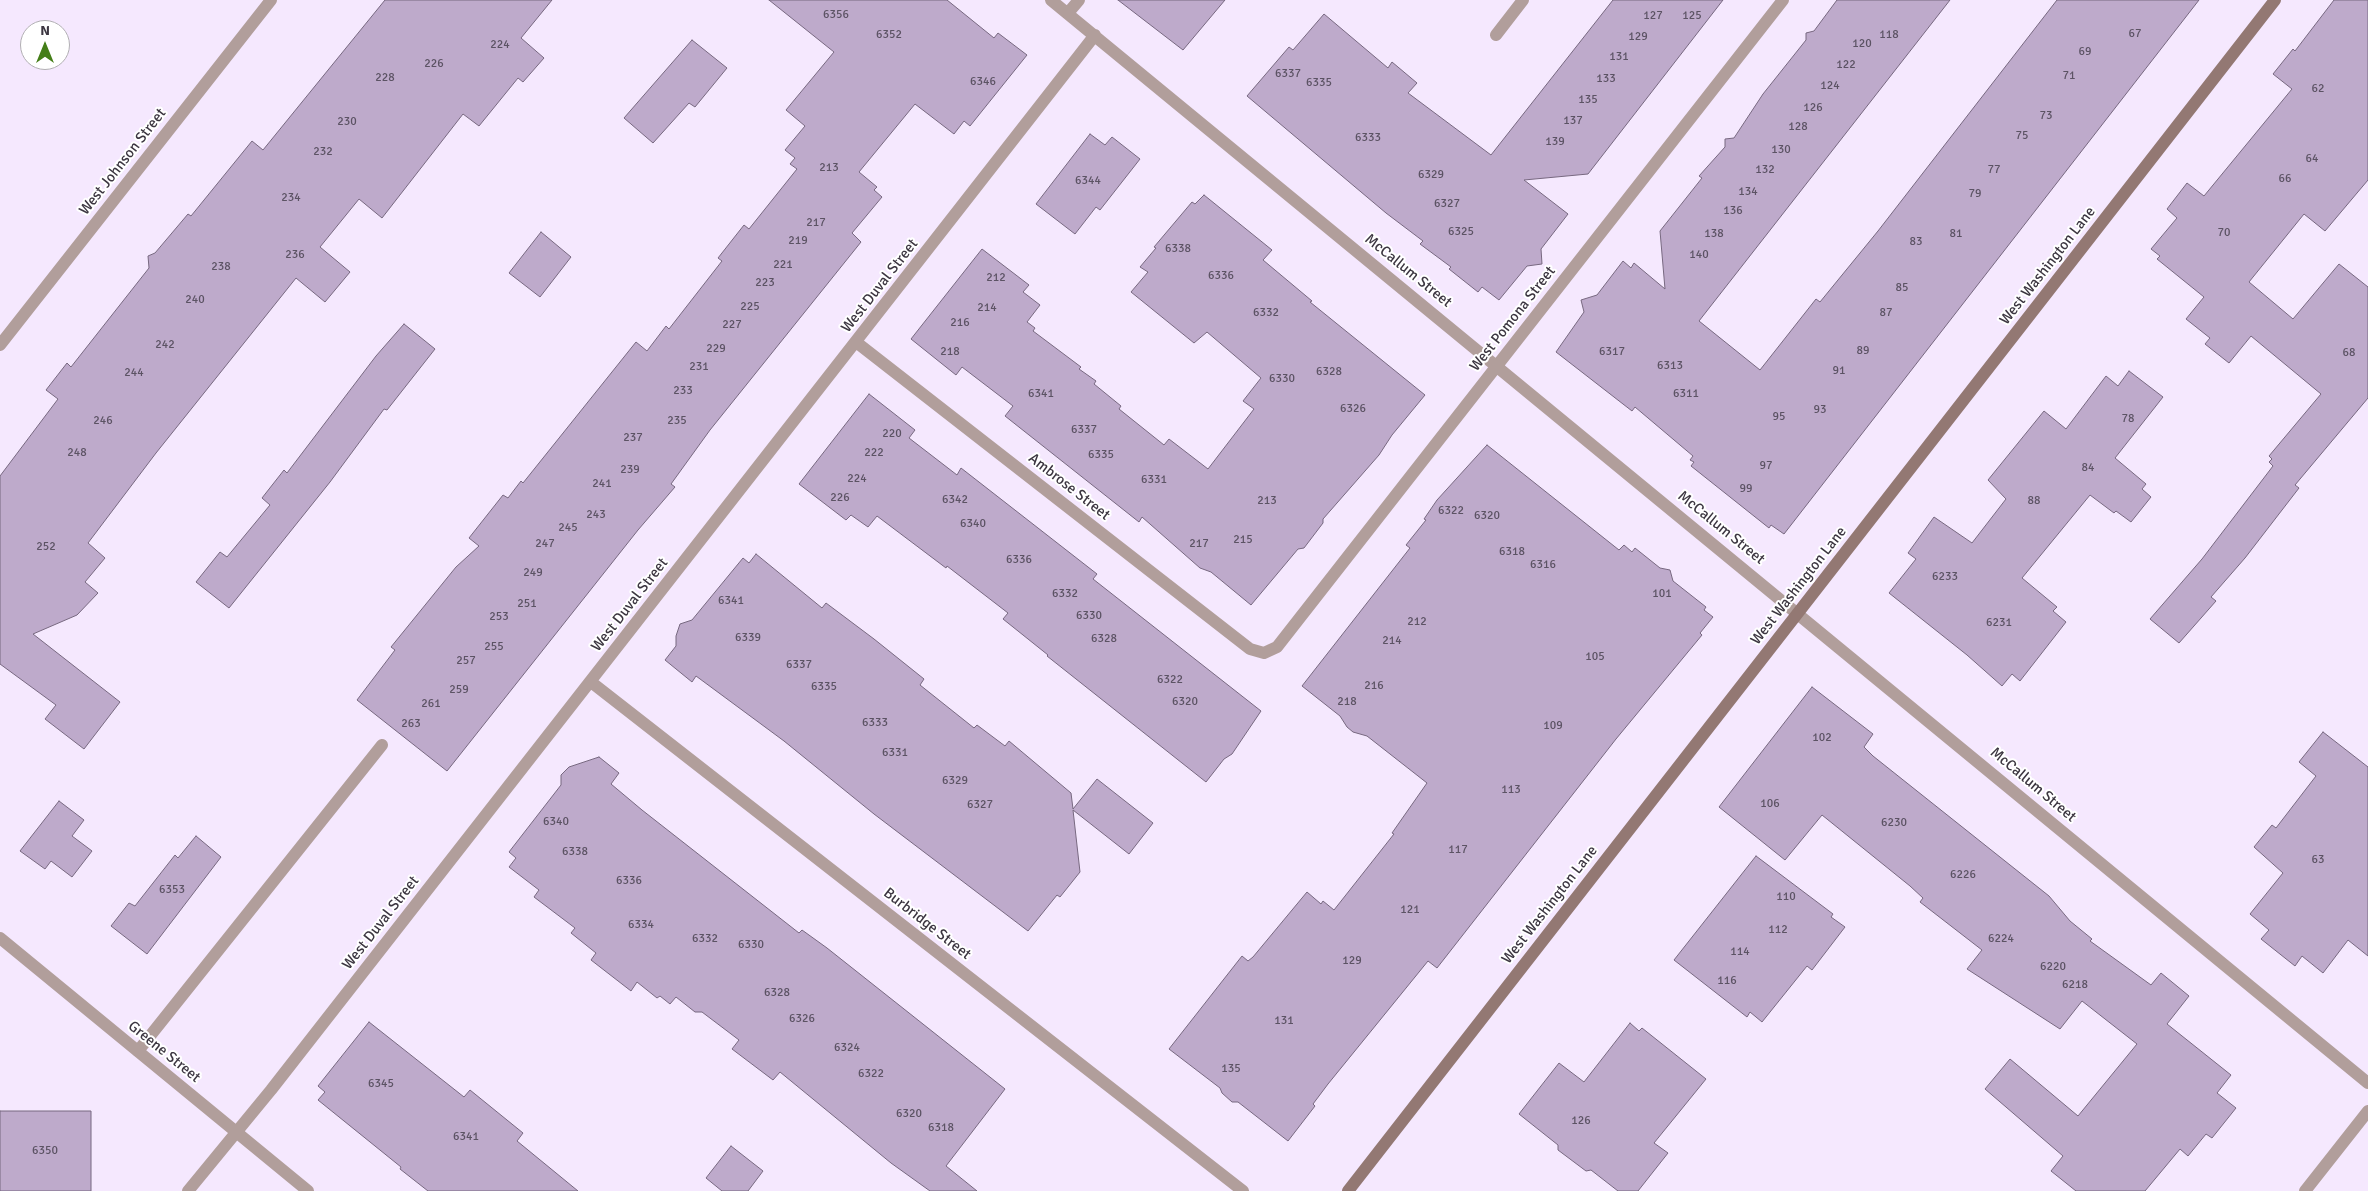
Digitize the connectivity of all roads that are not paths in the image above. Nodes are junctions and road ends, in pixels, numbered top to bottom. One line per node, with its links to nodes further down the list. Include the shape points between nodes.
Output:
1 (271, 0): 11 (street, West Johnson Street)
2 (1051, 0): 7 (street, McCallum Street)
3 (1078, 0): 7 (street)
4 (1523, 0): 9 (street)
5 (1783, 0): 12 (street, West Pomona Street)
6 (2275, 0): 13 (main road, West Washington Lane)
7 (1068, 13): 8 (street, McCallum Street)
8 (1095, 35): 10 (street, West Duval Street); 12 (street, McCallum Street)
9 (1496, 35)
10 (856, 342): 14 (street, Ambrose Street, via 1250,649); 15 (street, West Duval Street)
11 (0, 344)
12 (1498, 366): 13 (street, McCallum Street); 14 (street, West Pomona Street, via 1277,648)
13 (1799, 613): 19 (street, McCallum Street); 25 (main road, West Washington Lane)
14 (1264, 653)
15 (591, 682): 21 (street, West Duval Street); 24 (street, Burbridge Street)
16 (382, 744): 18 (street)
17 (0, 938): 18 (street, Greene Street)
18 (138, 1051): 21 (street, Greene Street)
19 (2368, 1083)
20 (2368, 1111): 26 (street)
21 (236, 1132): 22 (street, West Duval Street); 23 (street, Greene Street)
22 (188, 1191)
23 (308, 1191)
24 (1243, 1191)
25 (1348, 1191)
26 (2306, 1191)

